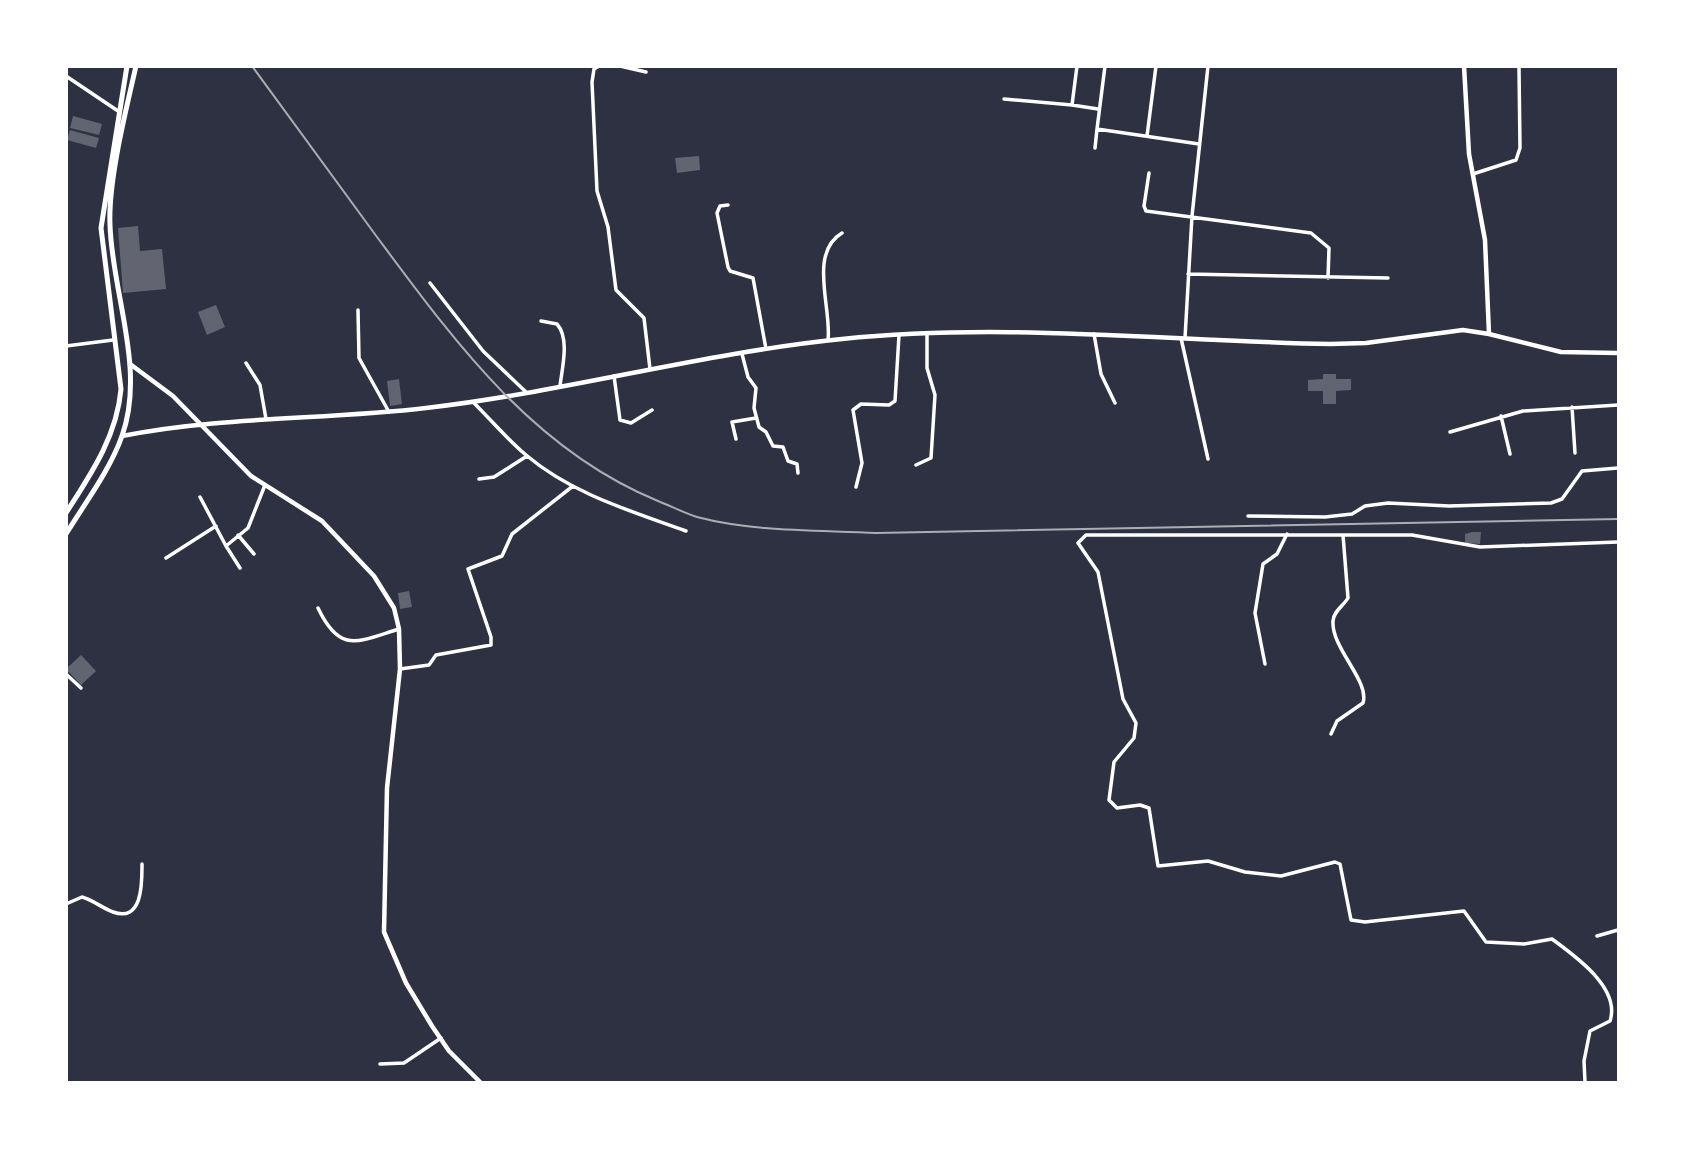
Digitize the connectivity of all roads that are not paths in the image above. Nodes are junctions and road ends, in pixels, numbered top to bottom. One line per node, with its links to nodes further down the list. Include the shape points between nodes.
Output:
1 (127, 66): 19 (highway)
2 (136, 66): 47 (highway, via 110,222)
3 (592, 66): 14 (street)
4 (599, 66): 14 (street)
5 (620, 66): 13 (street)
6 (1070, 66): 11 (street)
7 (1105, 66): 18 (street)
8 (1156, 66): 21 (street)
9 (1208, 66): 22 (street)
10 (1464, 66): 25 (street)
11 (1077, 67): 17 (street)
12 (1519, 68): 25 (street, via 1520,148 1516,160)
13 (646, 72)
14 (592, 74): 48 (street, via 597,191 608,227 617,290 644,318)
15 (66, 76): 19 (street)
16 (1004, 99): 17 (street)
17 (1072, 106): 18 (street)
18 (1099, 109): 20 (street)
19 (118, 111): 40 (highway, via 101,228)
20 (1097, 129): 21 (street); 23 (street)
21 (1147, 136): 22 (street)
22 (1199, 144): 27 (street)
23 (1095, 148)
24 (1149, 173): 27 (street, via 1144,209)
25 (1473, 174): 37 (street, via 1485,240)
26 (728, 205): 43 (street, via 720,206 717,213 728,267 753,278)
27 (1192, 216): 29 (street); 30 (street, via 1311,233 1329,248)
28 (842, 233): 41 (street, via 827,248 824,262)
29 (1188, 274): 30 (street); 39 (street)
30 (1328, 278): 31 (street)
31 (1388, 278)
32 (430, 283): 51 (street, via 483,351)
33 (358, 310): 57 (street, via 359,358)
34 (541, 321): 50 (street, via 561,329)
35 (927, 334): 36 (street); 38 (street); 69 (street, via 927,368 935,395 933,441 931,458)
36 (1094, 334): 39 (street); 53 (street, via 1101,374)
37 (1489, 334): 39 (street, via 1446,331 1330,344); 44 (street, via 1561,352)
38 (899, 335): 41 (street); 75 (street, via 895,401 861,404 853,410 862,463)
39 (1183, 338): 68 (street)
40 (113, 340): 42 (street); 77 (highway, via 121,389 117,420)
41 (828, 341): 43 (street)
42 (66, 346)
43 (766, 349): 45 (street)
44 (1619, 353)
45 (742, 354): 48 (street); 59 (street, via 756,388)
46 (246, 363): 60 (street, via 260,385)
47 (129, 364): 61 (street, via 159,384); 63 (highway)
48 (650, 369): 49 (street)
49 (614, 376): 50 (street); 56 (street, via 623,423)
50 (560, 386): 51 (street)
51 (526, 393): 52 (street)
52 (472, 402): 57 (street); 67 (street)
53 (1115, 402)
54 (1619, 405): 55 (street)
55 (1572, 407): 58 (street); 65 (street)
56 (652, 410)
57 (388, 412): 60 (street)
58 (1501, 416): 62 (street); 66 (street)
59 (756, 418): 64 (street, via 732,422); 71 (street, via 773,446 783,447 788,461 797,464)
60 (266, 419): 61 (street)
61 (198, 424): 63 (street); 73 (street)
62 (1450, 432)
63 (122, 436): 81 (highway)
64 (736, 439)
65 (1575, 453)
66 (1510, 454)
67 (527, 456): 72 (street, via 494,477); 74 (street)
68 (1208, 459)
69 (916, 465)
70 (1619, 468): 78 (street, via 1582,471 1562,499 1551,503 1388,503 1325,517)
71 (798, 473)
72 (479, 479)
73 (265, 485): 83 (street, via 251,523); 91 (street, via 322,521 374,576 394,608)
74 (573, 486): 80 (street); 93 (street, via 512,534 502,556 468,569 491,645 436,655 429,665)
75 (856, 487)
76 (200, 497): 79 (street)
77 (66, 513)
78 (1248, 516)
79 (216, 526): 86 (street); 88 (street)
80 (686, 531)
81 (66, 534)
82 (1287, 534): 84 (street); 92 (street, via 1277,554 1263,564 1255,607); 104 (street, via 1086,535 1079,539 1098,572 1123,699 1136,723 1134,738 1114,762 1111,805 1149,808 1160,867 1208,861 1282,876 1335,862 1340,864 1351,920 1464,911 1486,942 1524,944 1552,939 1605,989 1610,1004 1610,1021 1594,1028 1588,1037)
83 (238, 535): 86 (street); 87 (street)
84 (1343, 535): 85 (street, via 1422,536 1480,547); 96 (street, via 1348,598 1333,626 1365,701 1337,721)
85 (1619, 542)
86 (226, 546): 89 (street)
87 (254, 554)
88 (166, 558)
89 (240, 568)
90 (318, 608): 91 (street, via 330,632 341,639 368,639)
91 (399, 629): 93 (street)
92 (1265, 664)
93 (400, 668): 101 (street, via 387,788 384,932 406,983)
94 (66, 674): 95 (street)
95 (81, 688)
96 (1331, 734)
97 (142, 864): 98 (street, via 141,895 136,907 125,913 114,913 82,897)
98 (66, 904)
99 (1619, 930): 100 (street)
100 (1597, 936)
101 (441, 1038): 102 (street, via 404,1063); 103 (street)
102 (380, 1064)
103 (480, 1083)
104 (1585, 1083)

